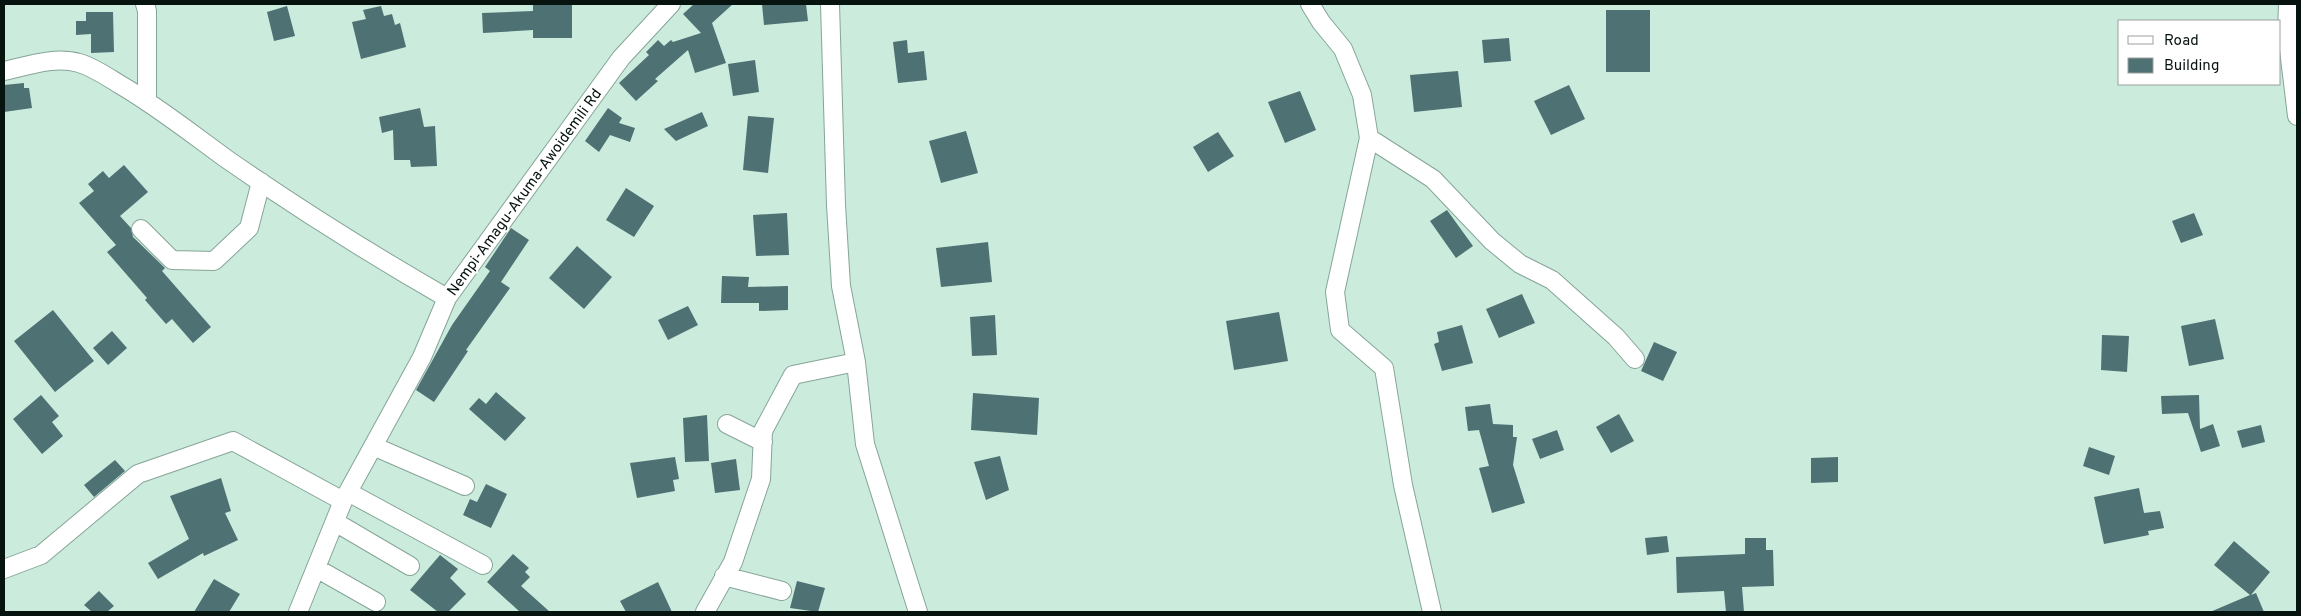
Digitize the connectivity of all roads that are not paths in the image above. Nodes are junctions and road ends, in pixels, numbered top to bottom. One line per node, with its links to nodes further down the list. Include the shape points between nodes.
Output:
1 (145, 4): 7 (street)
2 (671, 4): 12 (street, Nempi-Amagu-Akuma-Awoidemili Rd, via 621,58)
3 (830, 4): 14 (street, via 841,286)
4 (1310, 4): 9 (street, via 1343,49 1362,95)
5 (2288, 4): 8 (street, via 2287,33)
6 (4, 71): 7 (street, via 58,60 76,62)
7 (147, 100): 10 (street)
8 (2297, 116)
9 (1369, 138): 13 (street, via 1433,179 1492,241 1520,264 1552,280); 31 (street, via 1335,292 1340,330 1384,368 1403,485)
10 (261, 182): 11 (street, via 249,228 214,261 172,260); 12 (street, via 378,259)
11 (141, 229)
12 (447, 298): 17 (street, Nempi-Amagu-Akuma-Awoidemili Rd, via 422,357)
13 (1635, 359)
14 (856, 362): 16 (street, via 794,375 764,431); 30 (street, via 865,444)
15 (727, 424): 16 (street)
16 (763, 442): 25 (street, via 761,479 733,562)
17 (373, 446): 18 (street); 19 (street, Nempi-Amagu-Akuma-Awoidemili Rd)
18 (465, 486)
19 (346, 497): 20 (street, Nempi-Amagu-Akuma-Awoidemili Rd); 21 (street); 23 (street, via 233,441 138,474 41,555)
20 (335, 522): 22 (street); 24 (street, Nempi-Amagu-Akuma-Awoidemili Rd)
21 (483, 565)
22 (410, 566)
23 (4, 568)
24 (316, 568): 27 (street); 28 (street, Nempi-Amagu-Akuma-Awoidemili Rd)
25 (724, 576): 26 (street); 29 (street)
26 (782, 591)
27 (376, 602)
28 (298, 612)
29 (705, 612)
30 (918, 612)
31 (1432, 612)

